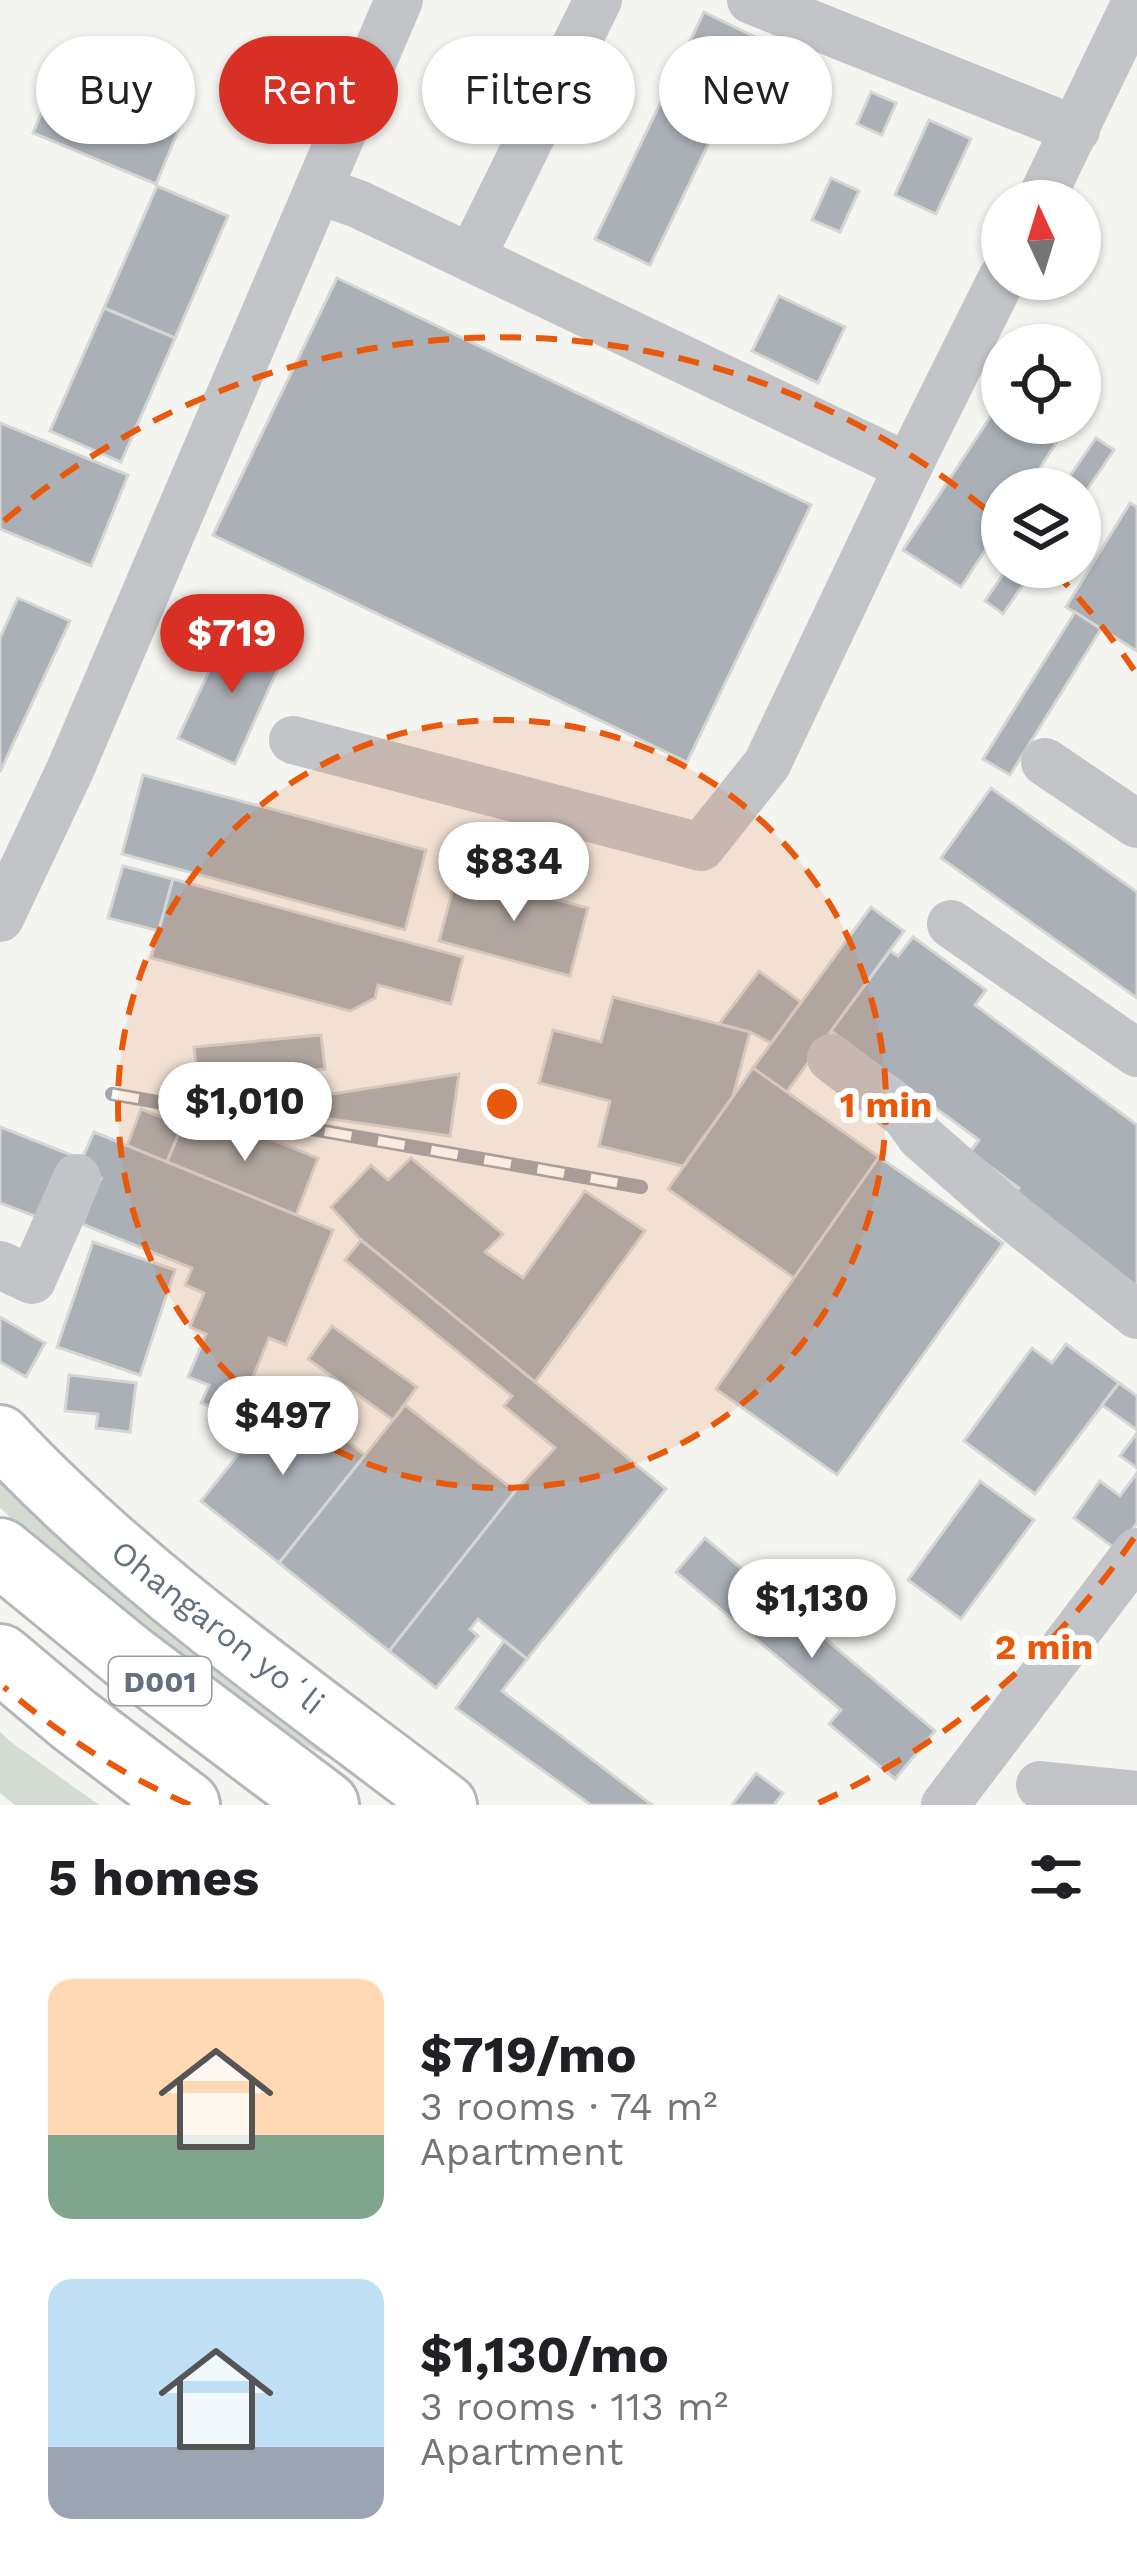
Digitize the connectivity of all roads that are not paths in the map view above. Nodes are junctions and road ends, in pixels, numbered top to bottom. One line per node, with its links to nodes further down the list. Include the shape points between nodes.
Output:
1 (399, 0): 7 (lane)
2 (598, 0): 8 (lane)
3 (751, 0): 5 (lane)
4 (1137, 0): 5 (lane)
5 (1076, 130): 6 (lane)
6 (1051, 180)
7 (318, 190): 8 (lane); 14 (lane)
8 (471, 258): 10 (lane)
9 (991, 300): 10 (lane)
10 (908, 466): 11 (lane, via 767,764 701,847)
11 (293, 740)
12 (1045, 762): 13 (lane)
13 (1137, 824)
14 (0, 918)
15 (951, 924): 16 (lane)
16 (1137, 1053)
17 (831, 1058): 20 (lane)
18 (77, 1178): 19 (lane, via 32,1280)
19 (0, 1265)
20 (1137, 1315)
21 (0, 1436): 29 (main road, Ohangaron yoʻli, via 148,1574)
22 (0, 1552): 28 (highway, D001)
23 (1137, 1552): 30 (lane)
24 (0, 1658): 27 (highway, D001)
25 (1040, 1785): 26 (lane)
26 (1137, 1795)
27 (186, 1805)
28 (325, 1805)
29 (446, 1805)
30 (945, 1805)

